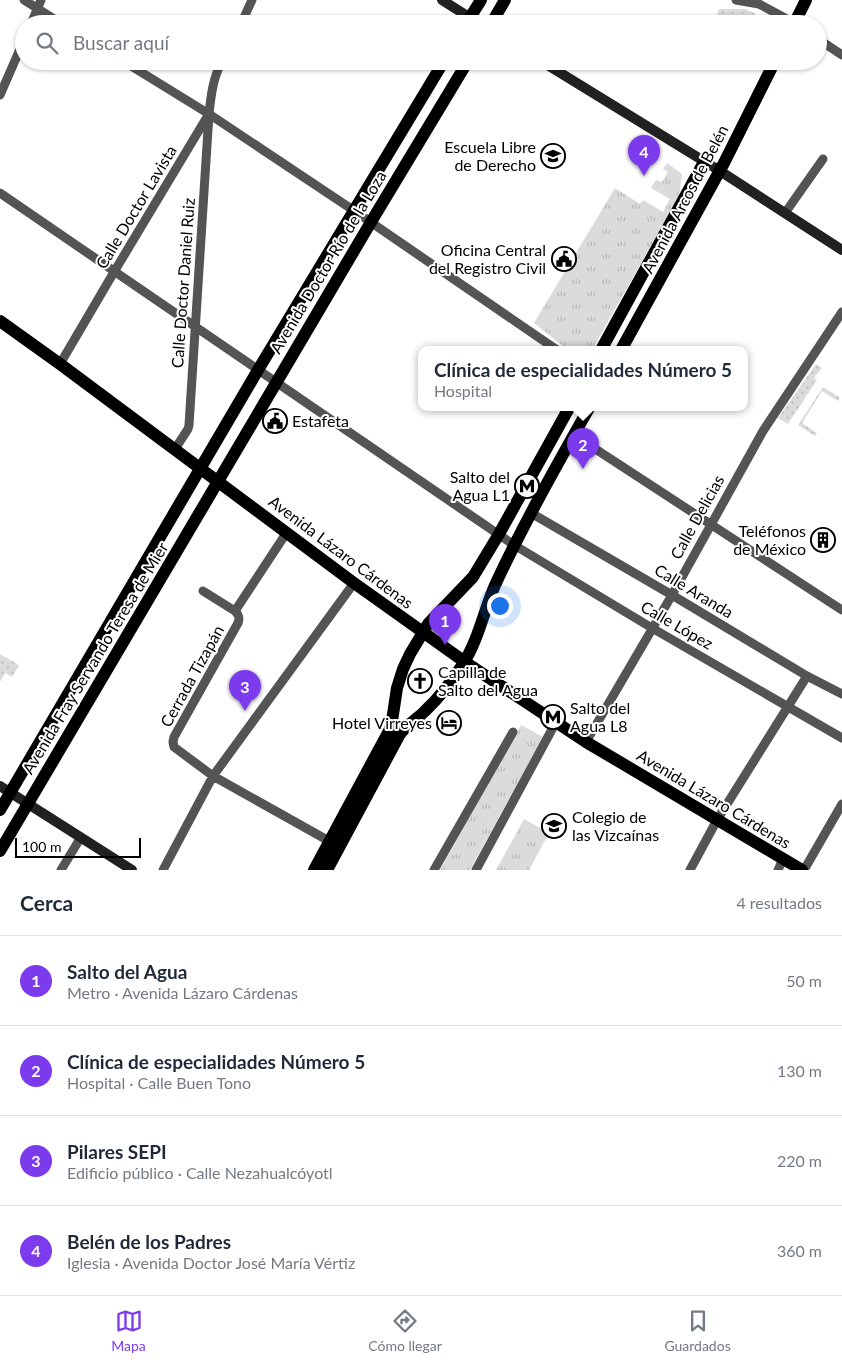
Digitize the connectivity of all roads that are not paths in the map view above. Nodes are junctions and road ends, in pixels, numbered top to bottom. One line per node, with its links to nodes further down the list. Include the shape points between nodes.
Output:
1 (24, 0): 8 (street)
2 (252, 0): 10 (street)
3 (442, 0): 11 (street)
4 (481, 0): 12 (main road)
5 (505, 0): 13 (main road)
6 (736, 0): 14 (street, via 759,4)
7 (806, 0): 15 (main road)
8 (39, 4): 9 (street)
9 (52, 15)
10 (244, 15)
11 (462, 15)
12 (475, 15)
13 (496, 15)
14 (781, 15)
15 (799, 15)
16 (827, 45): 17 (street)
17 (842, 55)
18 (15, 61): 25 (street)
19 (138, 70): 26 (street)
20 (217, 70): 26 (street, Calle Doctor Lavista)
21 (439, 70): 31 (main road, Avenida Doctor Río de la Loza)
22 (463, 70): 33 (main road, Avenida Doctor Río de la Loza)
23 (556, 70): 28 (street)
24 (770, 70): 29 (main road, Avenida Arcos de Belén)
25 (0, 95)
26 (209, 114): 31 (street); 35 (street, Calle Doctor Lavista); 38 (street, Calle Doctor Daniel Ruiz)
27 (824, 159): 32 (street)
28 (704, 162): 29 (street); 40 (main road, Avenida Arcos de Belén)
29 (720, 171): 32 (street); 41 (main road, Avenida Arcos de Belén)
30 (0, 193): 35 (street, Calle López)
31 (354, 210): 33 (street); 43 (main road, Avenida Doctor Río de la Loza)
32 (785, 213): 34 (street)
33 (371, 222): 39 (street); 44 (main road, Avenida Doctor Río de la Loza)
34 (842, 250)
35 (114, 272): 38 (street, Calle López); 42 (street, Calle Doctor Lavista)
36 (842, 312): 52 (street, Calle Delicias, via 772,415)
37 (0, 321): 42 (main road, Avenida Lázaro Cárdenas)
38 (196, 328): 43 (street, Calle López); 48 (street, Calle Doctor Daniel Ruiz, via 188,429)
39 (551, 346)
40 (602, 346)
41 (623, 346)
42 (60, 364): 48 (main road, Avenida Lázaro Cárdenas)
43 (258, 370): 44 (street, Calle López); 49 (main road, Avenida Doctor Río de la Loza)
44 (276, 383): 50 (main road, Avenida Doctor Río de la Loza); 54 (street, Calle López)
45 (567, 411): 54 (main road)
46 (587, 411): 47 (main road)
47 (574, 435): 51 (main road); 52 (street)
48 (175, 449): 49 (main road, Avenida Lázaro Cárdenas)
49 (200, 468): 50 (main road, Avenida Lázaro Cárdenas); 72 (main road, Avenida Fray Servando Teresa de Mier)
50 (218, 481): 53 (main road, Avenida Lázaro Cárdenas); 73 (main road, Avenida Fray Servando Teresa de Mier)
51 (531, 513): 55 (main road); 58 (street, Calle Aranda)
52 (710, 524): 58 (street, Calle Delicias); 59 (street)
53 (287, 532): 56 (main road, Avenida Lázaro Cárdenas); 60 (street)
54 (499, 534): 55 (street, Calle López); 62 (main road, via 464,588 438,612)
55 (514, 545): 61 (street, Calle López); 63 (main road)
56 (354, 583): 62 (main road, Avenida Lázaro Cárdenas); 71 (street)
57 (203, 591): 60 (street, Cerrada Tizapán)
58 (672, 594): 61 (street, Calle Delicias); 64 (street, Calle Aranda)
59 (842, 610)
60 (235, 611): 71 (street, Cerrada Tizapán, via 238,623 173,742 178,751)
61 (652, 628): 66 (street, Calle López); 70 (street, Calle Delicias)
62 (423, 632): 63 (main road, Avenida Lázaro Cárdenas); 78 (main road, via 403,670 390,729)
63 (465, 662): 67 (main road, Avenida Lázaro Cárdenas); 85 (main road, via 439,697 400,734)
64 (808, 676): 65 (street, Calle Aranda); 66 (street)
65 (842, 694)
66 (788, 707): 69 (street, Calle López); 76 (street)
67 (556, 722): 70 (main road, Avenida Lázaro Cárdenas); 87 (street)
68 (513, 732): 86 (street)
69 (842, 738)
70 (586, 742): 76 (main road, Avenida Lázaro Cárdenas)
71 (212, 776): 78 (street); 83 (street)
72 (5, 789): 73 (street); 75 (main road, Avenida Fray Servando Teresa de Mier)
73 (28, 803): 77 (street); 79 (main road, Avenida Fray Servando Teresa de Mier)
74 (842, 804): 89 (street)
75 (0, 810)
76 (717, 820): 80 (main road, Avenida Lázaro Cárdenas); 88 (street)
77 (81, 837): 81 (street); 82 (street)
78 (330, 841): 84 (main road)
79 (0, 851)
80 (781, 864): 89 (main road, Avenida Lázaro Cárdenas)
81 (61, 870)
82 (132, 870)
83 (162, 870)
84 (314, 870)
85 (327, 870)
86 (434, 870)
87 (476, 870)
88 (690, 870)
89 (803, 870)

